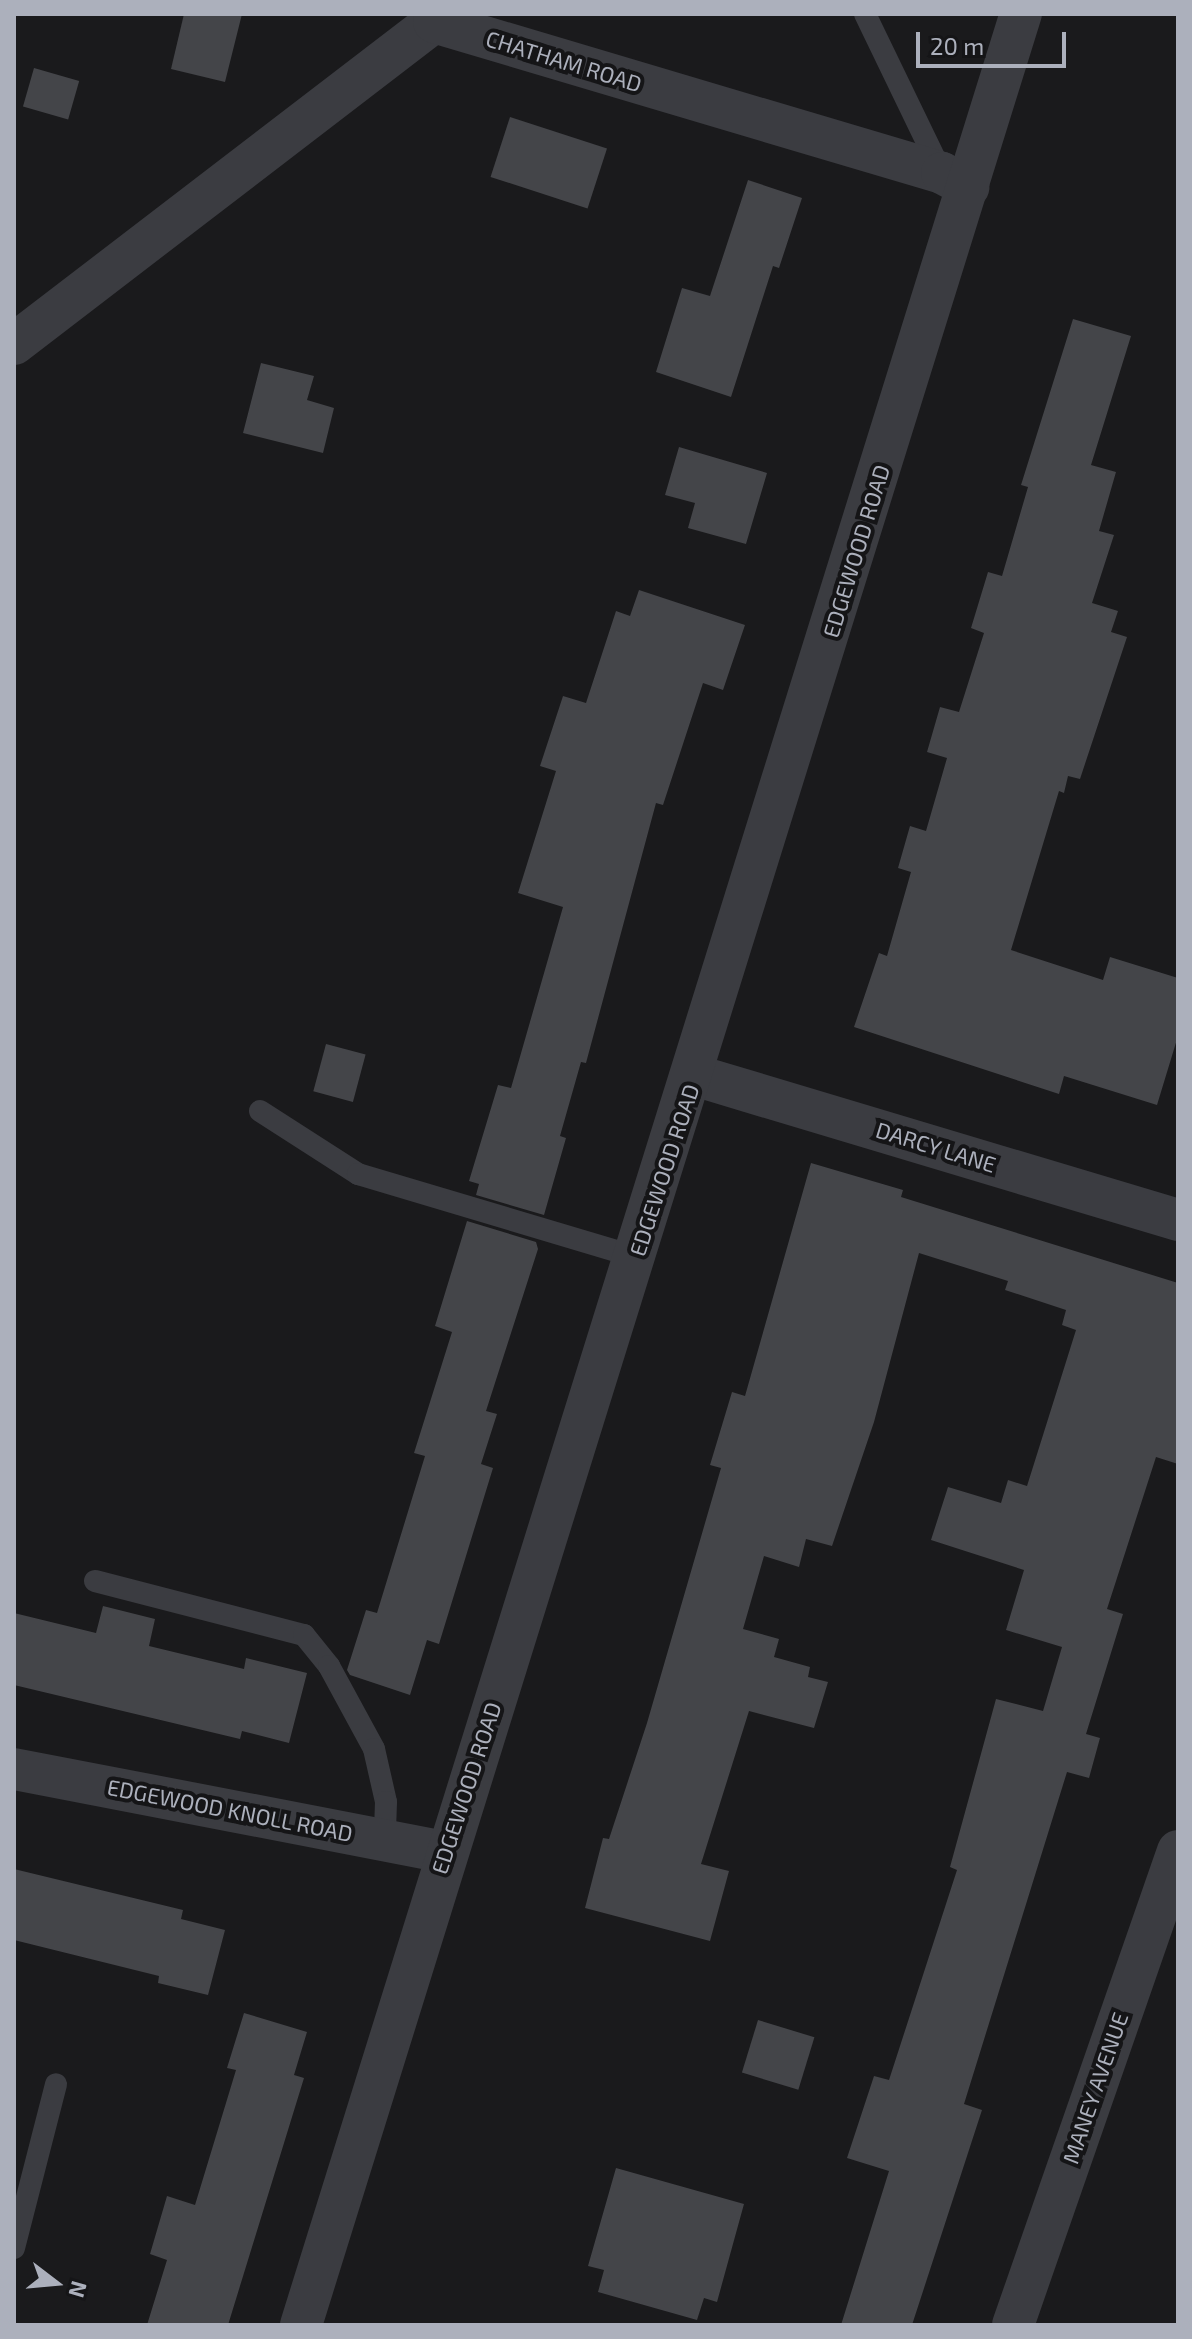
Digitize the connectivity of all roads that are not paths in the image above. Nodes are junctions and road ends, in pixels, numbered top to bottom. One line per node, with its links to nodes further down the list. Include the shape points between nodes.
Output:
1 (865, 14): 5 (lane)
2 (1021, 14): 5 (street, EDGEWOOD ROAD)
3 (421, 18): 4 (street, CHATHAM ROAD); 6 (street, CHATHAM ROAD)
4 (501, 28): 5 (street, CHATHAM ROAD)
5 (955, 180): 7 (street, EDGEWOOD ROAD)
6 (14, 344)
7 (694, 1075): 9 (street, DARCY LANE); 10 (street, EDGEWOOD ROAD)
8 (260, 1111): 10 (lane, via 358,1174)
9 (1178, 1220)
10 (636, 1257): 15 (street, EDGEWOOD ROAD)
11 (95, 1581): 13 (lane, via 304,1635 329,1666 374,1749 386,1802)
12 (14, 1769): 13 (street, EDGEWOOD KNOLL ROAD)
13 (385, 1840): 15 (street, EDGEWOOD KNOLL ROAD)
14 (1178, 1851): 19 (street, MANEY AVENUE)
15 (445, 1852): 18 (street, EDGEWOOD ROAD)
16 (56, 2084): 17 (lane)
17 (14, 2248)
18 (301, 2325)
19 (1013, 2325)

